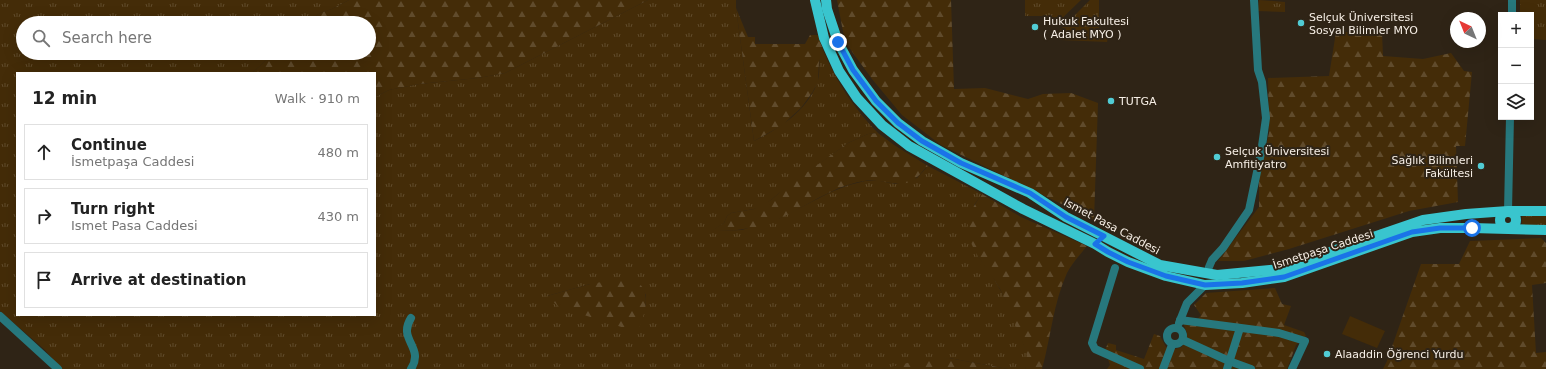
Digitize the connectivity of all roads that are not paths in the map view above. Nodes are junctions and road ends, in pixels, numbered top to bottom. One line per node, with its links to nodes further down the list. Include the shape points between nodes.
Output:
1 (815, 0): 8 (main road, İsmetpaşa Caddesi, via 824,38 839,71 857,98 882,124 909,146)
2 (826, 0): 7 (main road, Ismet Pasa Caddesi, via 838,42 853,70 876,101 898,123 922,141 961,163)
3 (1254, 0): 15 (street, via 1258,70 1266,118 1262,153 1249,210)
4 (1512, 0): 5 (street)
5 (1512, 12)
6 (1510, 120): 9 (street)
7 (1030, 194): 8 (main road, via 1033,206); 8 (main road, via 1017,197); 13 (main road, Ismet Pasa Caddesi, via 1066,217)
8 (1021, 208): 14 (main road, İsmetpaşa Caddesi)
9 (1508, 211): 10 (main road, Ismet Pasa Caddesi); 11 (main road, via 1501,215 1500,220 1504,227); 13 (main road, Ismet Pasa Caddesi, via 1423,220 1280,269 1217,275 1160,265)
10 (1546, 211)
11 (1509, 228): 12 (main road, İsmetpaşa Caddesi); 17 (main road, İsmetpaşa Caddesi, via 1440,228 1412,232 1284,277)
12 (1546, 231)
13 (1104, 236): 14 (street)
14 (1095, 244): 17 (main road, İsmetpaşa Caddesi, via 1128,262 1166,276)
15 (1209, 267)
16 (1115, 268): 28 (street, via 1092,343 1095,349)
17 (1205, 285): 20 (street, via 1187,303)
18 (0, 316): 26 (street)
19 (411, 318): 27 (street, via 406,325 406,331 416,359)
20 (1180, 320): 21 (street); 22 (street)
21 (1177, 328): 23 (street, via 1183,333); 24 (street, via 1167,333 1167,339)
22 (1240, 328): 25 (street); 31 (street, via 1305,341)
23 (1183, 340): 24 (street); 25 (street)
24 (1172, 345): 29 (street)
25 (1228, 365): 30 (street)
26 (58, 369)
27 (410, 369)
28 (1140, 369)
29 (1163, 369)
30 (1251, 369)
31 (1292, 369)

